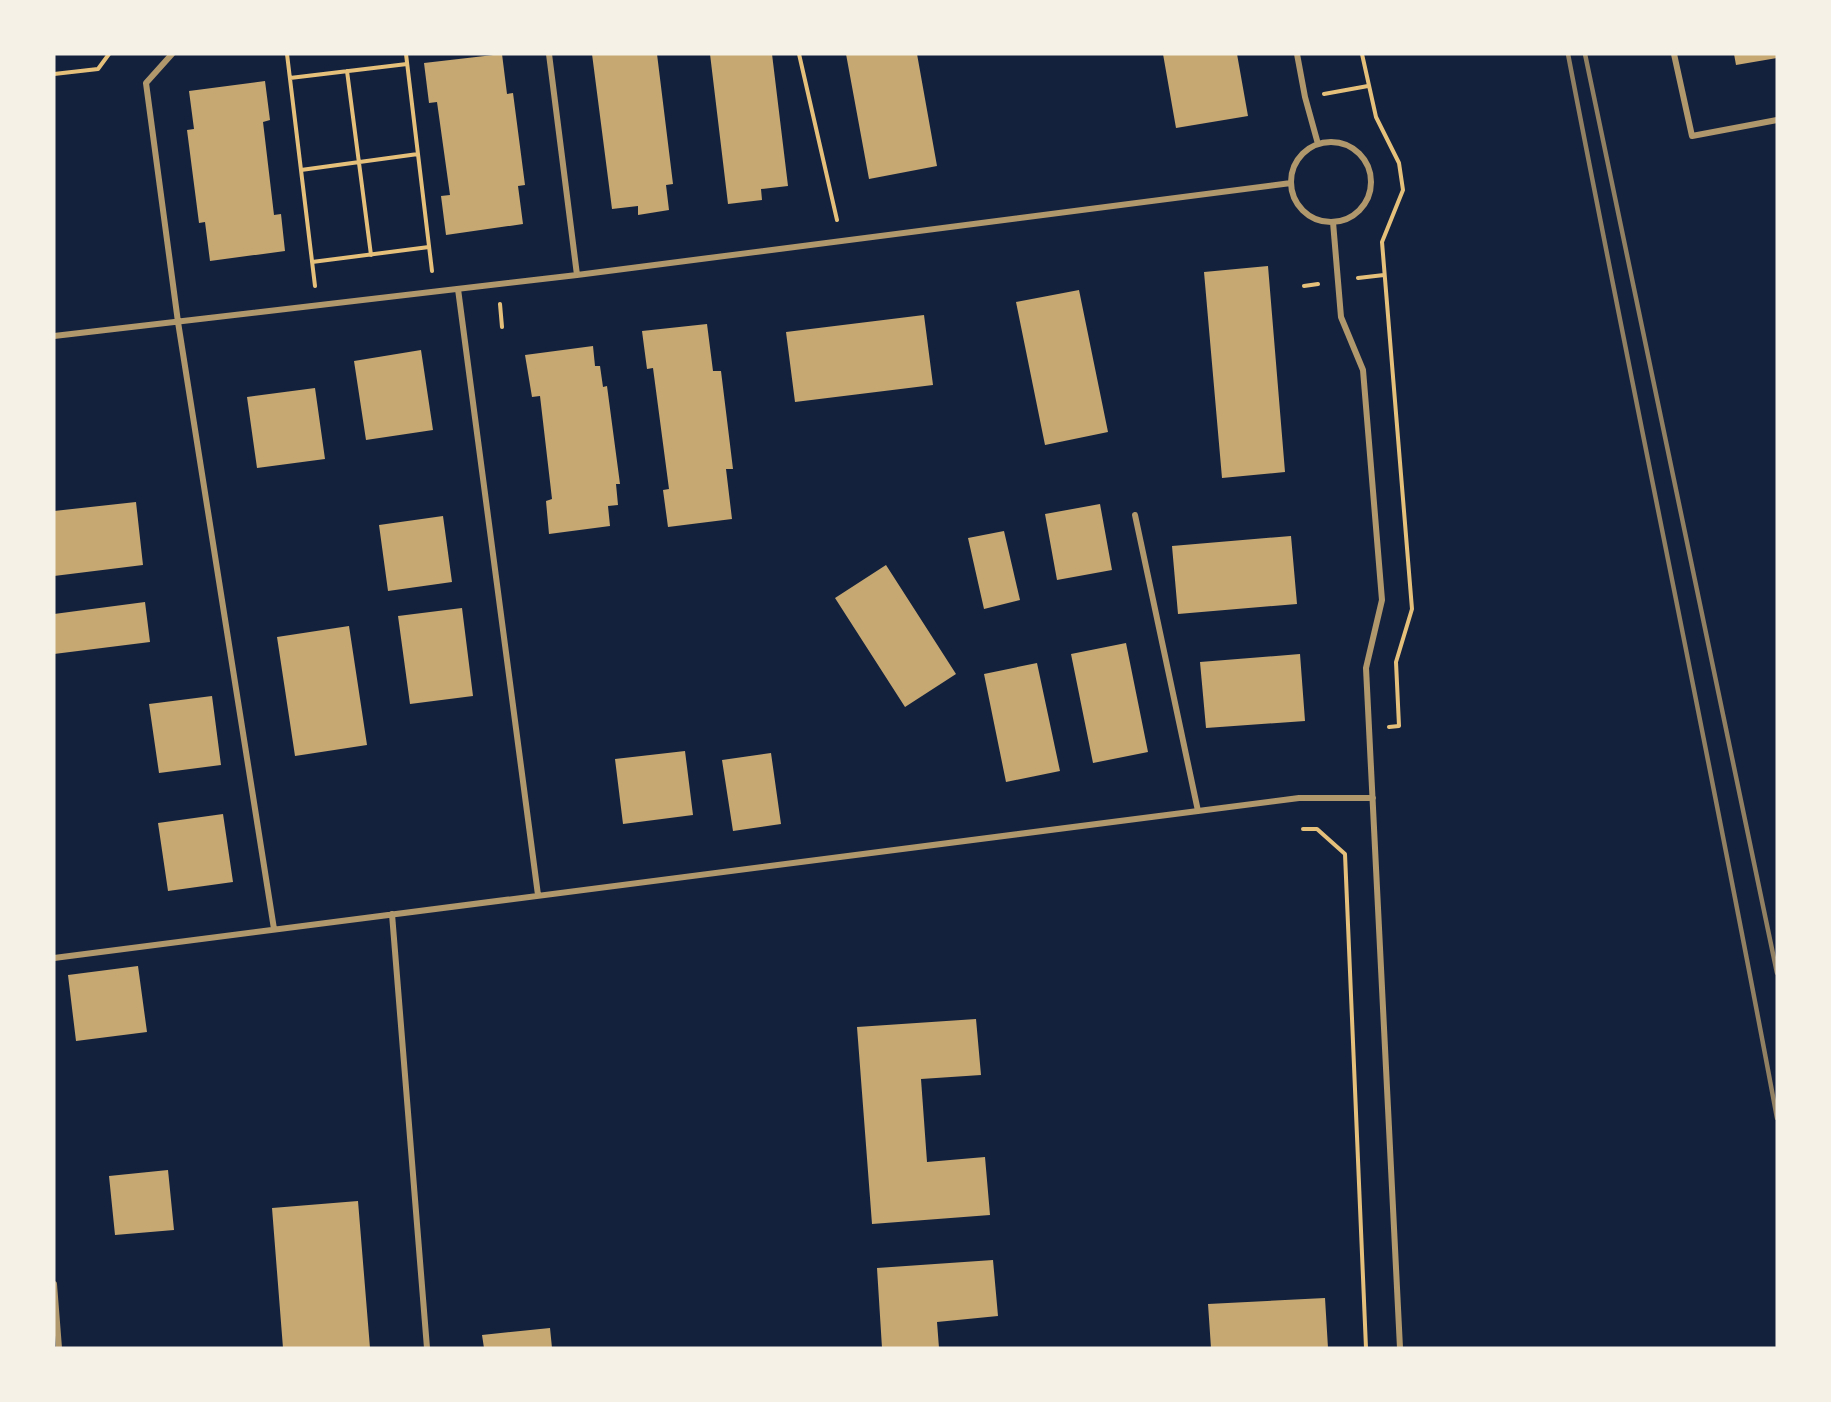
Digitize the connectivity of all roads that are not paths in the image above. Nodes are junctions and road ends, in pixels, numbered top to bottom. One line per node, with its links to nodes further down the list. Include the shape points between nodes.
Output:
1 (172, 54): 11 (street, via 146,83)
2 (549, 54): 9 (street)
3 (1297, 54): 6 (street)
4 (1674, 54): 5 (street, via 1692,136)
5 (1777, 120)
6 (1318, 144): 7 (street, via 1298,159); 8 (street, via 1345,144 1366,162 1370,174 1371,188 1358,212)
7 (1291, 183): 8 (street, via 1293,196 1304,212 1320,221); 9 (street)
8 (1333, 222): 14 (street, via 1341,317 1363,370 1382,600 1366,668)
9 (577, 275): 10 (street)
10 (458, 290): 11 (street); 16 (street)
11 (178, 322): 12 (street); 18 (street)
12 (54, 336)
13 (1135, 515): 15 (street)
14 (1373, 798): 15 (street, via 1299,798); 23 (street)
15 (1198, 811): 16 (street)
16 (538, 895): 17 (street)
17 (392, 914): 18 (street); 22 (street)
18 (274, 929): 19 (street)
19 (54, 958)
20 (54, 1284): 21 (street)
21 (59, 1348)
22 (427, 1348)
23 (1400, 1348)

